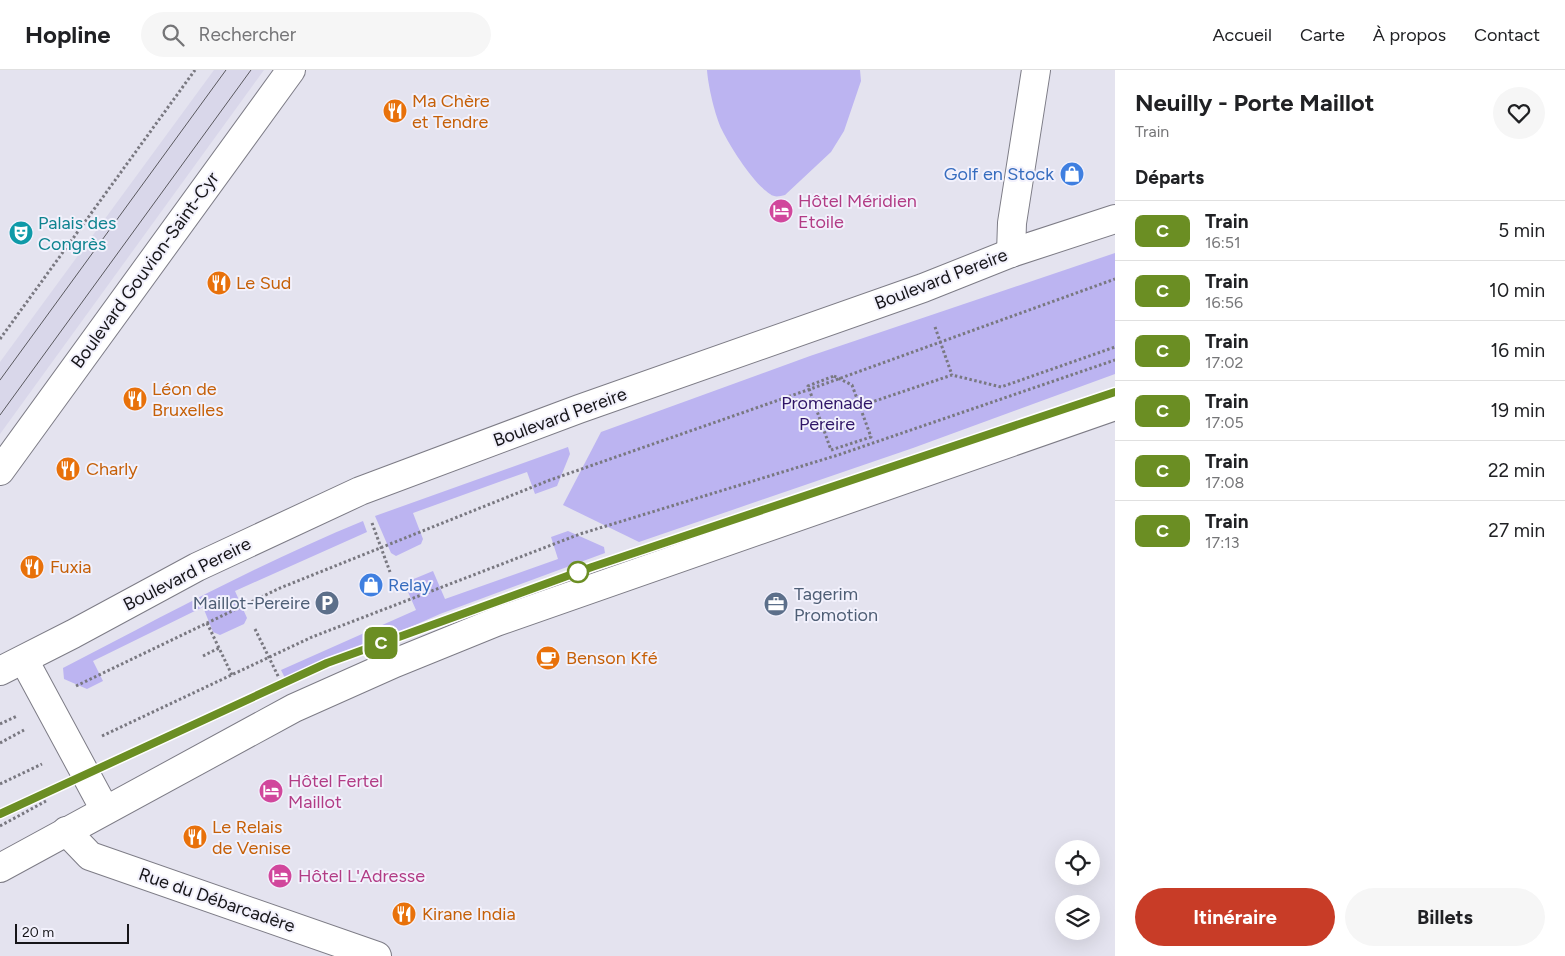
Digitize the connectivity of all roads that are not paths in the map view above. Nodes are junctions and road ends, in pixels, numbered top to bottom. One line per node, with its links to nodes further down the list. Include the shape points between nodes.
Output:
1 (291, 70): 6 (street, Boulevard Gouvion-Saint-Cyr)
2 (1036, 70): 4 (street, via 1012,223)
3 (1115, 219): 4 (street, Boulevard Pereire)
4 (1011, 253): 7 (street, Boulevard Pereire, via 360,491 197,567)
5 (1115, 406): 8 (street, via 487,626 294,708)
6 (0, 471)
7 (12, 665): 8 (street, Boulevard Pereire)
8 (105, 810): 9 (street)
9 (66, 831): 10 (street); 11 (street, Rue du Débarcadère, via 90,856)
10 (0, 868)
11 (377, 956)

